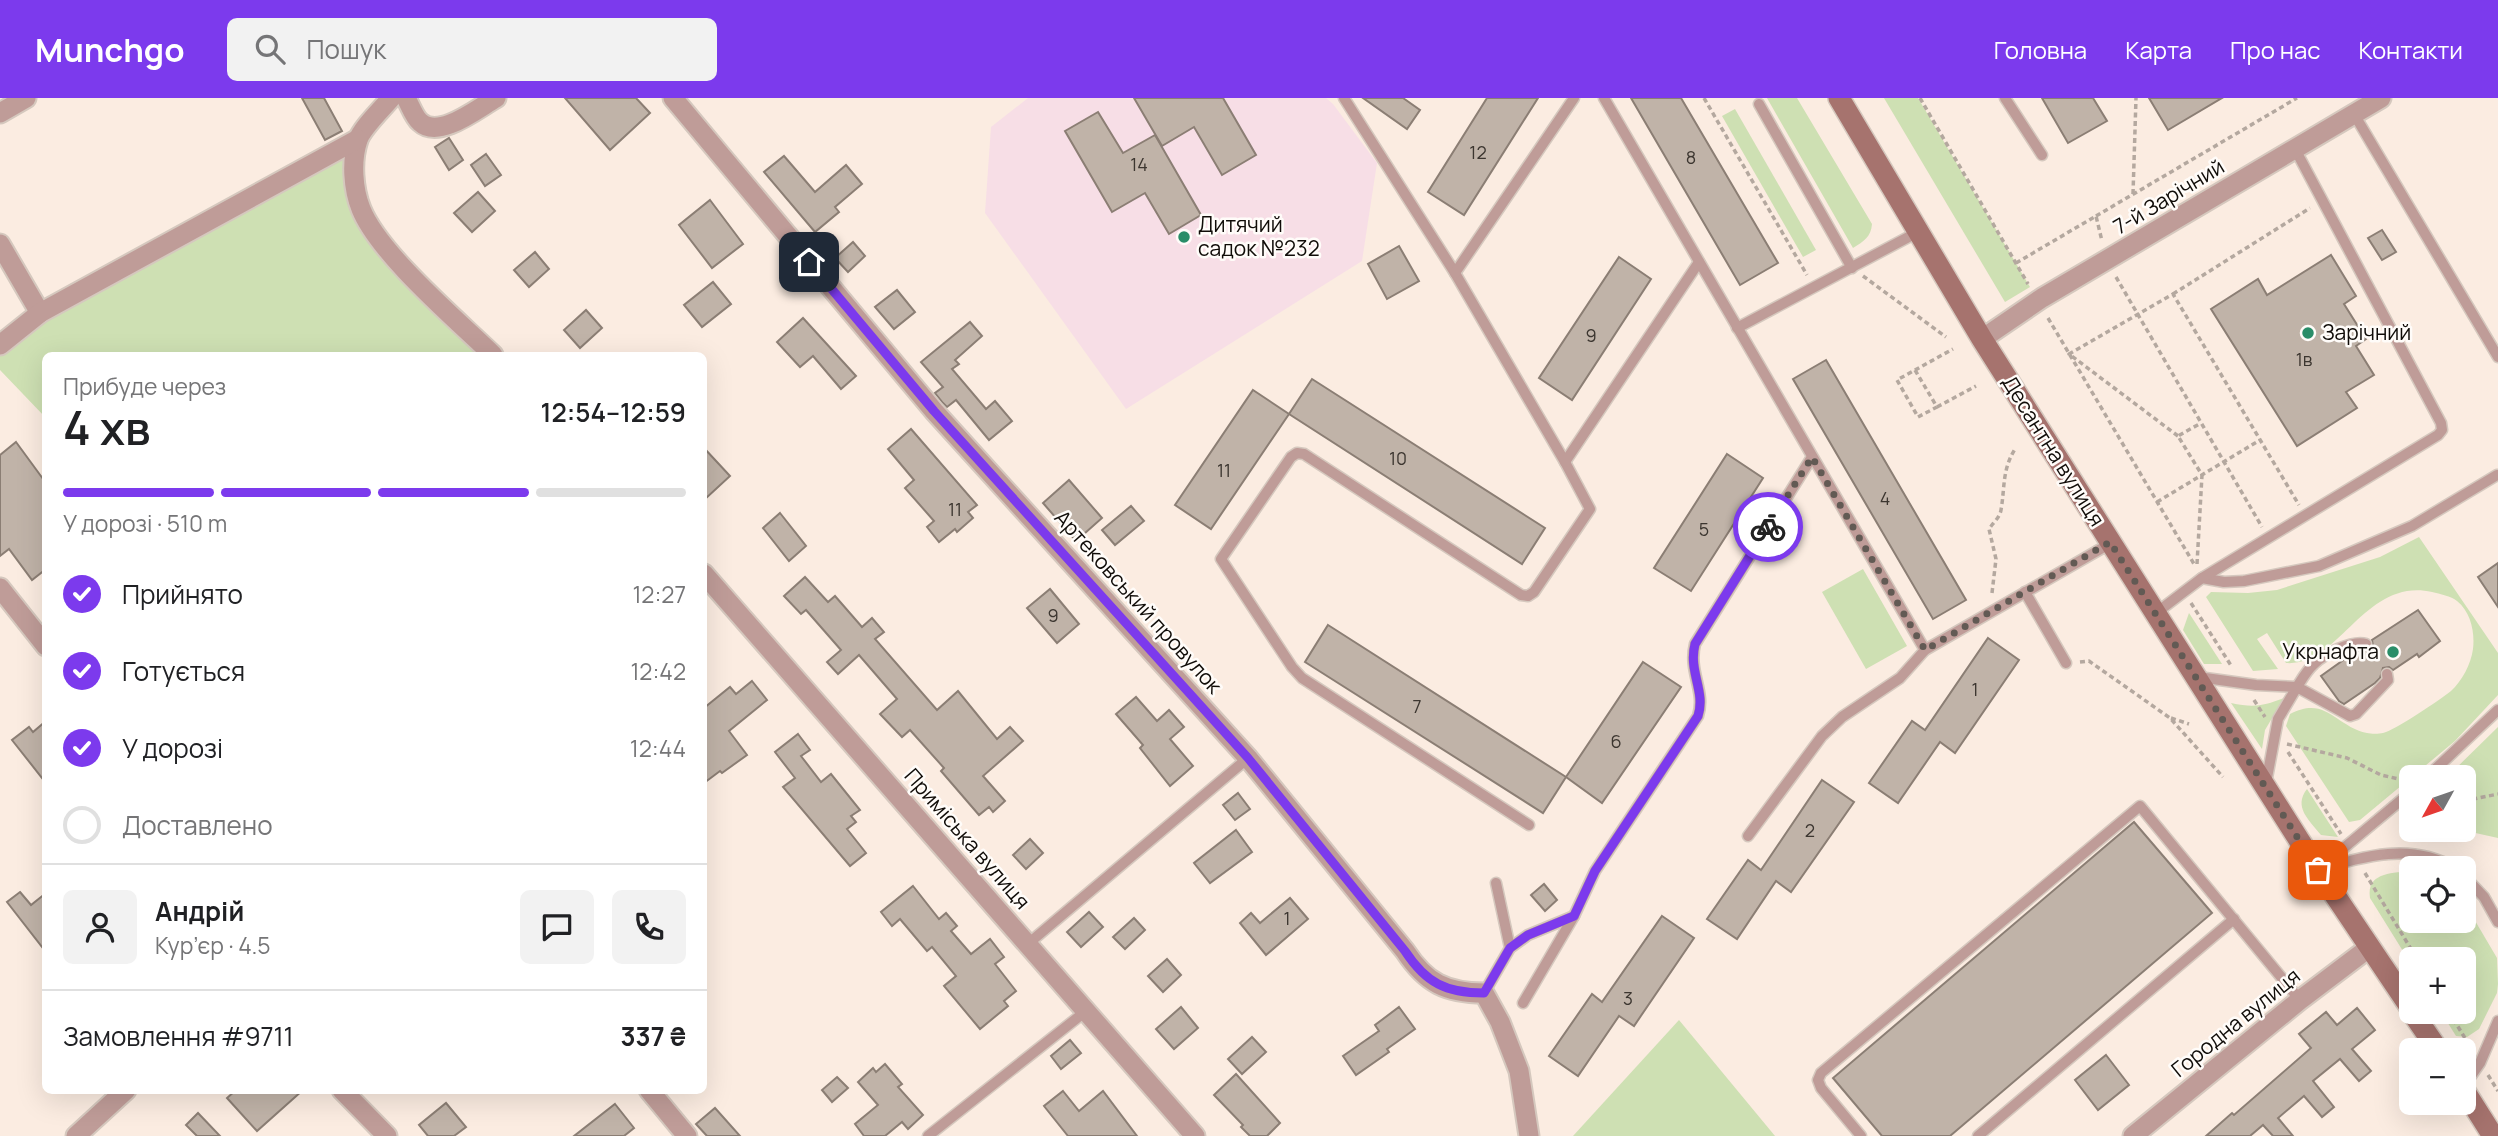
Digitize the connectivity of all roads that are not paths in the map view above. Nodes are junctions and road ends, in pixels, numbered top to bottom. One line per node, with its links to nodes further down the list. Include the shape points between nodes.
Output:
1 (26, 98): 13 (street)
2 (391, 98): 15 (street)
3 (406, 98): 4 (street, via 421,123 434,129 446,127)
4 (496, 98)
5 (673, 98): 46 (street, Артековський провулок, via 934,411)
6 (1344, 98): 22 (lane)
7 (1574, 98): 22 (lane)
8 (1604, 98): 20 (lane)
9 (1839, 98): 18 (main road, Десантна вулиця)
10 (2005, 98): 17 (lane)
11 (2381, 98): 14 (street, 7-й Зарічний)
12 (1759, 104): 21 (lane)
13 (0, 113)
14 (2354, 114): 16 (street, 7-й Зарічний); 28 (lane)
15 (358, 139): 23 (street); 27 (street, via 355,187 362,211 404,267)
16 (2295, 149): 25 (street, 7-й Зарічний); 34 (lane, via 2442,429)
17 (2042, 155)
18 (1918, 232): 21 (lane); 25 (main road, Десантна вулиця)
19 (0, 244): 23 (street)
20 (1699, 262): 24 (lane); 30 (lane)
21 (1852, 268): 24 (lane)
22 (1455, 273): 30 (lane)
23 (40, 313): 26 (street)
24 (1737, 328): 29 (lane)
25 (1982, 339): 32 (main road, Десантна вулиця)
26 (0, 345)
27 (490, 352)
28 (2498, 358)
29 (1812, 457): 40 (lane); 56 (lane, via 1695,644 1691,659 1701,705 1698,716 1595,871)
30 (1566, 462): 50 (lane, via 1590,509 1528,596 1297,453 1221,559 1302,678)
31 (2497, 475): 34 (lane, via 2412,526 2319,566 2244,582)
32 (2110, 542): 36 (lane); 37 (main road, Десантна вулиця)
33 (707, 577): 59 (street, Приміська вулиця)
34 (2202, 578): 37 (lane)
35 (0, 588): 38 (street)
36 (2025, 592): 40 (lane); 41 (lane)
37 (2155, 614): 43 (main road, Десантна вулиця)
38 (42, 641)
39 (2366, 644): 44 (lane, via 2320,658)
40 (1925, 650): 51 (lane, via 1900,678 1822,736)
41 (2066, 663)
42 (2387, 674): 44 (lane, via 2388,680 2350,716)
43 (2195, 676): 44 (lane); 48 (main road, Десантна вулиця)
44 (2297, 687): 48 (lane, via 2278,719)
45 (2498, 710): 47 (lane)
46 (1248, 758): 59 (lane); 63 (street, Артековський провулок, via 1417,970 1439,985 1464,993)
47 (2440, 765)
48 (2265, 787): 53 (main road, Десантна вулиця)
49 (2399, 802): 53 (lane)
50 (1529, 825)
51 (1748, 836)
52 (2417, 856): 53 (lane, via 2388,853)
53 (2318, 870): 60 (main road, Десантна вулиця)
54 (1496, 883): 61 (lane)
55 (2476, 889): 58 (lane)
56 (1574, 916): 61 (lane, via 1528,935); 65 (lane)
57 (2234, 919): 64 (lane); 79 (lane, via 2144,809 2135,808 1821,1073 1821,1088); 80 (lane)
58 (2498, 922)
59 (1029, 943): 66 (street, Приміська вулиця)
60 (2370, 947): 62 (main road, Десантна вулиця); 64 (street, Городна вулиця)
61 (1510, 948): 63 (lane)
62 (2399, 991)
63 (1484, 993): 78 (street, via 1519,1071)
64 (2300, 1000): 81 (street, Городна вулиця)
65 (1523, 1003)
66 (1087, 1010): 76 (lane); 77 (street, Приміська вулиця)
67 (2498, 1021): 68 (lane)
68 (2476, 1069)
69 (122, 1094): 73 (street)
70 (346, 1094): 74 (street)
71 (652, 1094): 75 (street)
72 (2476, 1108): 82 (main road)
73 (76, 1136)
74 (387, 1136)
75 (687, 1136)
76 (928, 1136)
77 (1195, 1136)
78 (1529, 1136)
79 (1861, 1136)
80 (1978, 1136)
81 (2133, 1136)
82 (2493, 1136)

